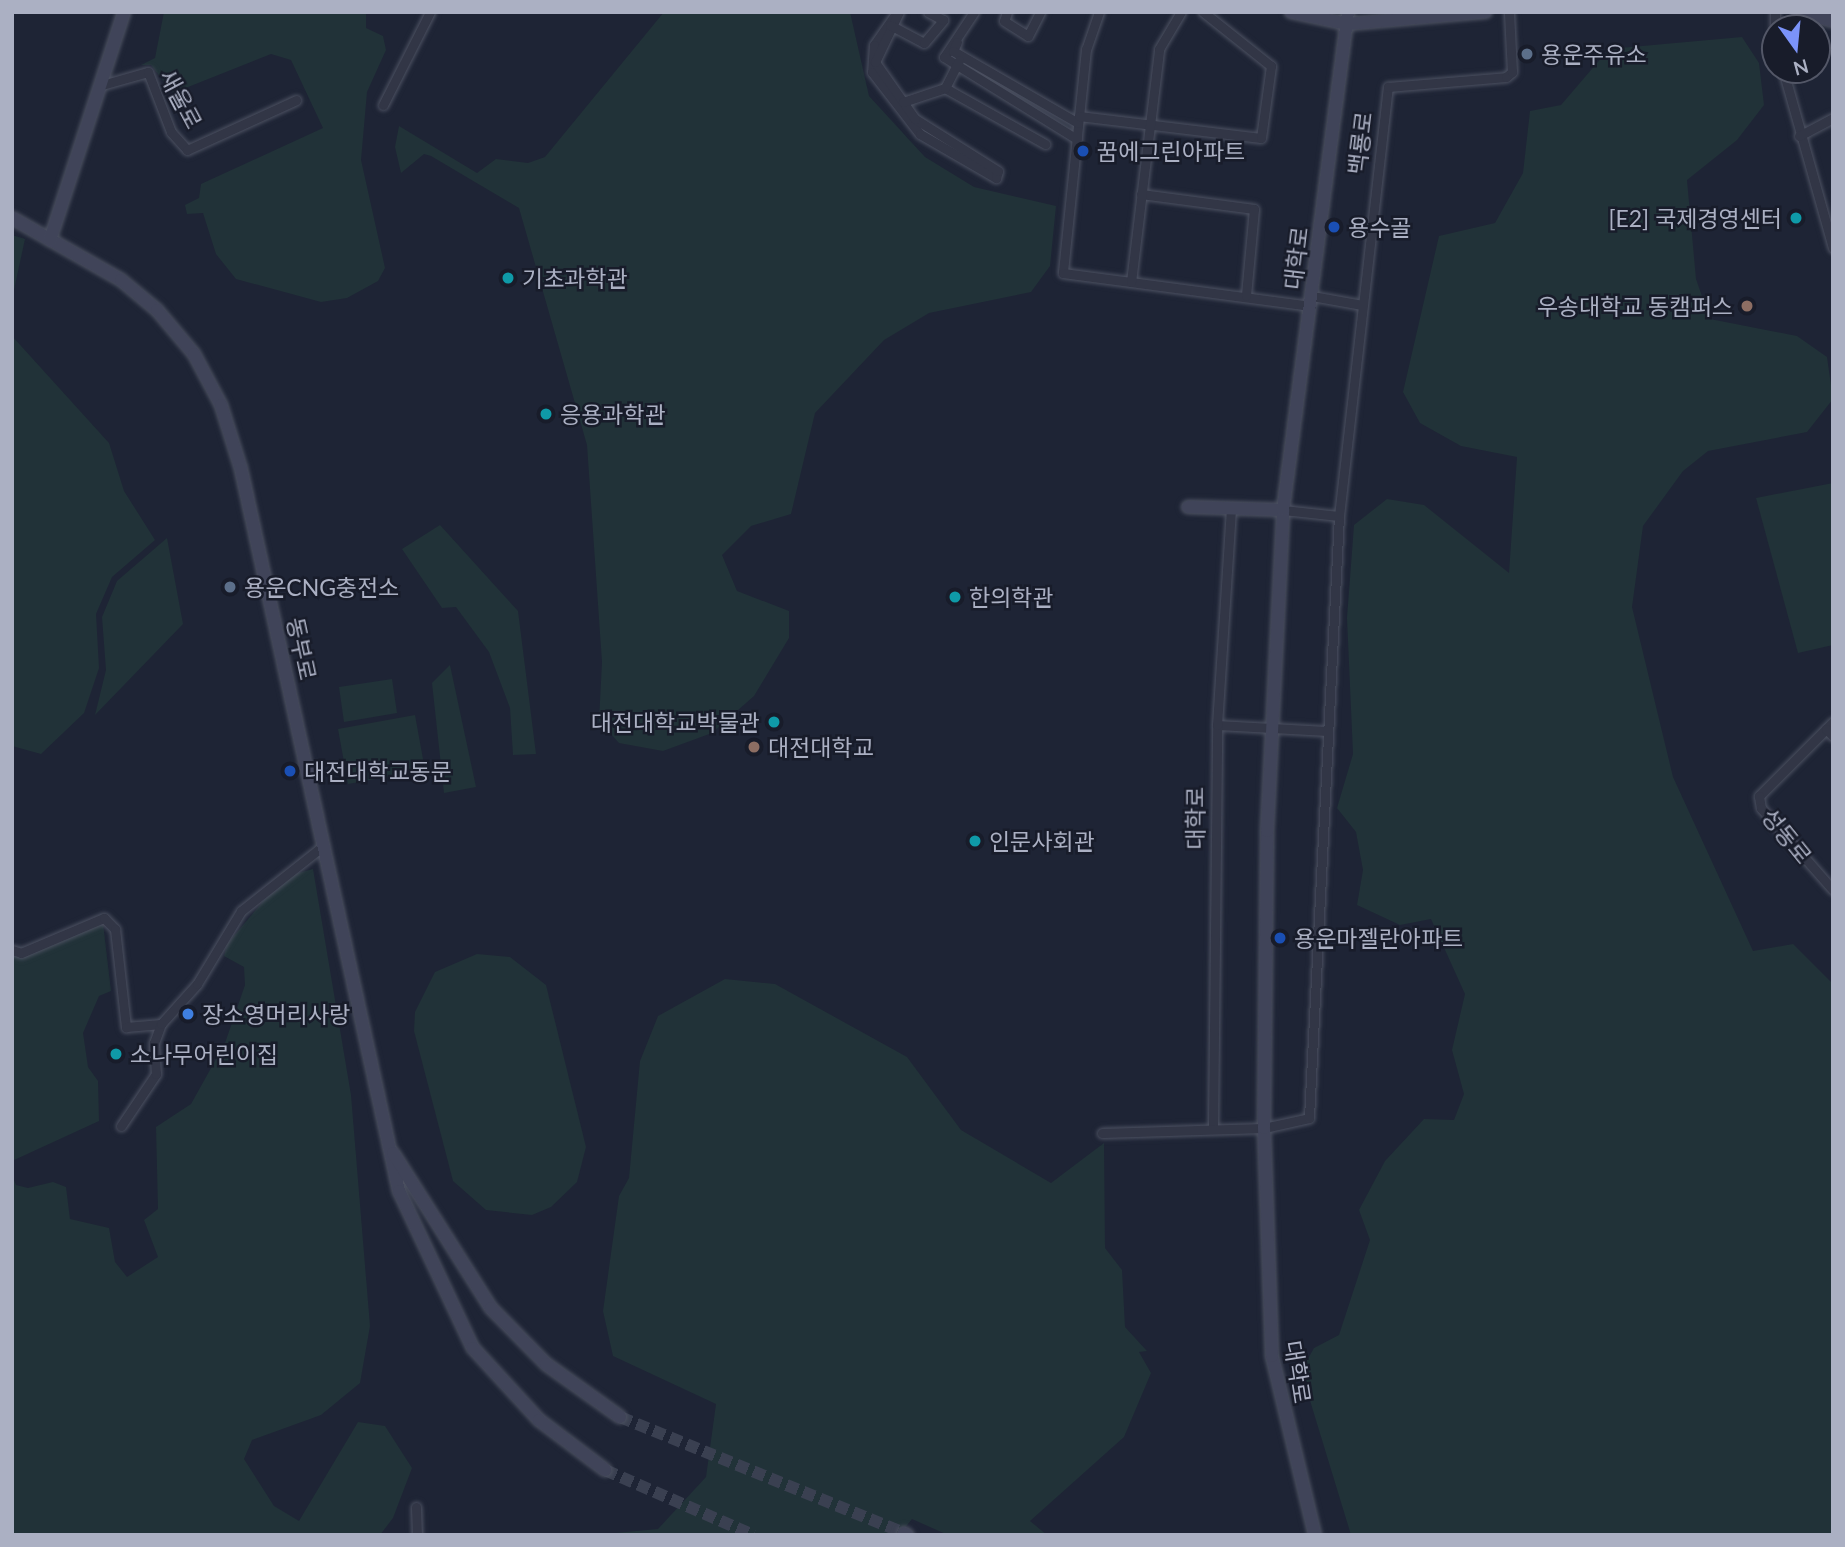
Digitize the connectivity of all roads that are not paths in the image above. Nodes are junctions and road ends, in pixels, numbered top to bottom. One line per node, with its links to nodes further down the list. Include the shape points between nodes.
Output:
1 (124, 12): 21 (main road)
2 (430, 12): 25 (street)
3 (898, 12): 17 (street); 24 (street, via 874,45 872,72 920,134 996,178 998,171 915,119)
4 (928, 12): 17 (street, via 943,20 925,43)
5 (976, 12): 18 (street, via 952,49); 19 (street, via 943,55)
6 (1007, 12): 7 (street, via 1004,21 1028,36)
7 (1040, 12)
8 (1099, 12): 27 (street, via 1086,49)
9 (1181, 12): 28 (street, via 1159,49)
10 (1203, 12): 28 (street, via 1271,66 1261,138)
11 (1291, 12): 15 (main road)
12 (1485, 12): 15 (main road)
13 (1509, 12): 39 (street, 백룡로, via 1512,72 1506,77 1388,87)
14 (1799, 12): 16 (main road)
15 (1347, 18): 38 (main road, 대학로)
16 (1833, 21)
17 (890, 25): 24 (street, via 875,62)
18 (961, 56): 19 (street); 27 (street)
19 (956, 65): 22 (street); 30 (street)
20 (1787, 84): 29 (street)
21 (102, 85): 23 (street, 새울로, via 148,72 171,132 187,150); 34 (main road)
22 (945, 88): 24 (street); 31 (street)
23 (296, 100)
24 (903, 102)
25 (383, 105)
26 (1833, 118): 29 (street)
27 (1078, 120): 28 (street); 30 (street)
28 (1147, 124): 32 (street)
29 (1800, 136): 35 (street)
30 (1077, 139): 36 (street, via 1063,273)
31 (1045, 144)
32 (1140, 194): 36 (street); 37 (street, via 1255,209)
33 (12, 218): 34 (main road, 동부로)
34 (50, 240): 49 (main road, 동부로, via 121,280 157,310 194,354 221,405 241,469)
35 (1833, 248)
36 (1131, 282): 37 (street)
37 (1246, 296): 38 (street)
38 (1312, 301): 39 (street); 42 (main road, 대학로)
39 (1362, 305): 43 (street)
40 (1188, 507): 41 (main road)
41 (1231, 508): 42 (main road); 44 (street, 대학로)
42 (1283, 510): 43 (street); 46 (main road, 대학로)
43 (1339, 516): 47 (street)
44 (1217, 725): 46 (street); 54 (street, 대학로)
45 (1829, 725): 48 (street); 50 (street, 성동로, via 1759,796 1760,808)
46 (1272, 728): 47 (street); 55 (main road, 대학로)
47 (1327, 731): 55 (street, via 1312,1102 1309,1118)
48 (1833, 736)
49 (323, 846): 52 (street, via 241,911 197,984); 57 (main road, 동부로)
50 (1833, 890)
51 (12, 950): 52 (street, via 21,953 104,918 115,929 126,1027)
52 (161, 1024): 53 (street, via 154,1043 156,1074)
53 (121, 1126)
54 (1213, 1128): 55 (street); 56 (street)
55 (1264, 1128): 62 (main road, 대학로, via 1272,1356)
56 (1102, 1133)
57 (387, 1143): 58 (main road, via 491,1308 546,1364); 59 (main road, via 419,1243 473,1348 539,1420)
58 (620, 1417)
59 (605, 1471)
60 (416, 1507): 61 (street)
61 (417, 1535)
62 (1315, 1535)

